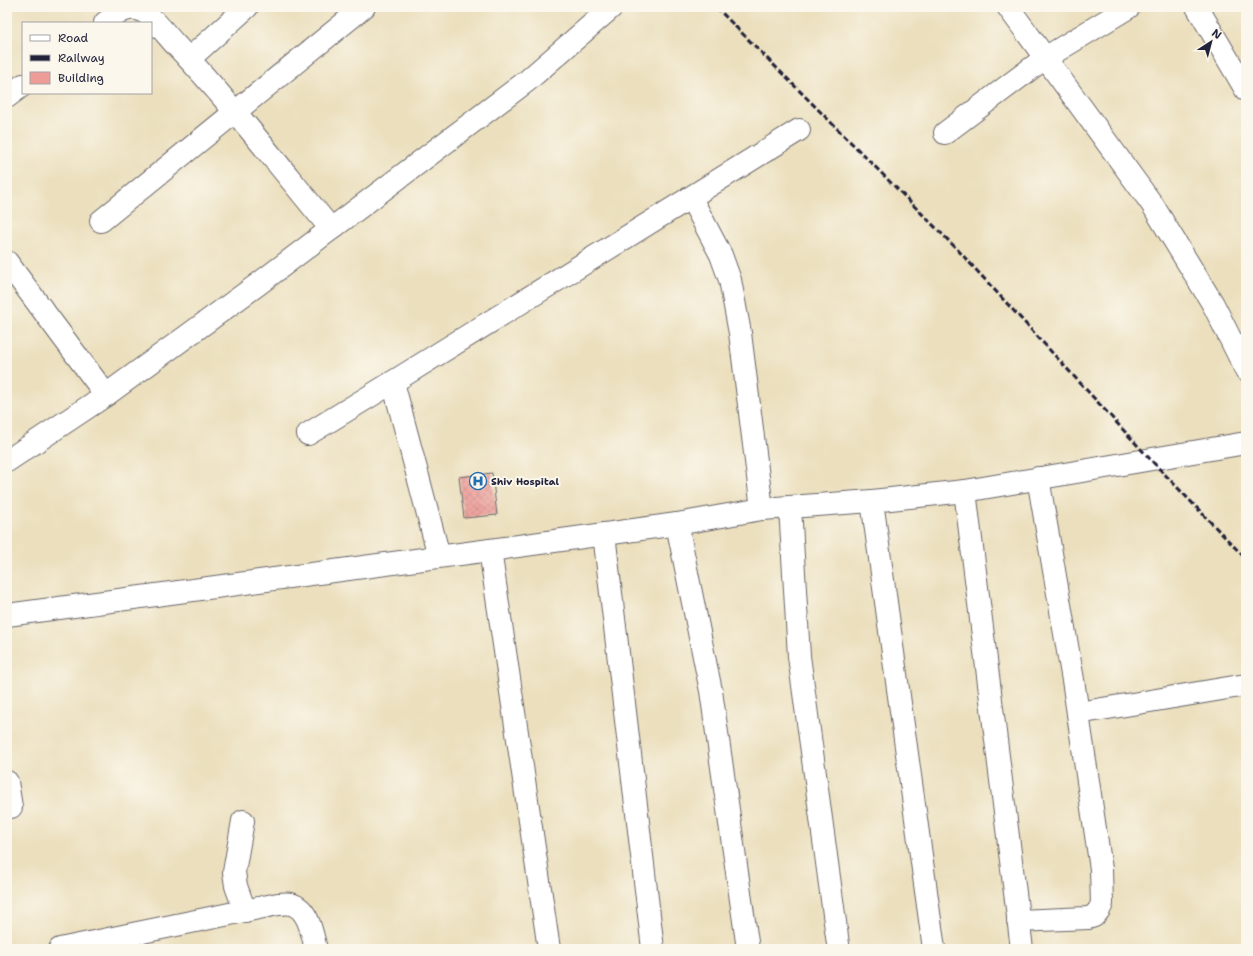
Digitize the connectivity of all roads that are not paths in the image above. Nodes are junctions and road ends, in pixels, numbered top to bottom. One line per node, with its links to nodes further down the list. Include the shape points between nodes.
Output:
1 (246, 7): 9 (street)
2 (364, 7): 11 (street)
3 (612, 7): 16 (street, via 527,81)
4 (1008, 7): 8 (street)
5 (1129, 7): 8 (street)
6 (1197, 7): 10 (street)
7 (106, 22): 9 (street, via 121,11 132,8 142,11)
8 (1045, 58): 13 (street); 18 (street, via 1152,204 1213,304)
9 (189, 59): 11 (street)
10 (1246, 90)
11 (234, 112): 15 (street); 16 (street)
12 (798, 130): 14 (street)
13 (945, 132)
14 (691, 198): 19 (street); 28 (street, via 721,255 730,280 740,333)
15 (101, 221)
16 (332, 229): 20 (street)
17 (7, 262): 20 (street)
18 (1246, 370)
19 (393, 382): 21 (street); 32 (street)
20 (106, 395): 23 (street)
21 (308, 434)
22 (1246, 443): 24 (street)
23 (7, 461)
24 (1038, 478): 25 (street); 35 (street)
25 (965, 491): 26 (street); 40 (street)
26 (872, 501): 27 (street); 48 (street)
27 (790, 507): 28 (street); 41 (street, via 799,656)
28 (762, 510): 29 (street)
29 (677, 524): 30 (street); 47 (street, via 711,691)
30 (604, 534): 31 (street); 46 (street)
31 (490, 550): 32 (street); 45 (street)
32 (439, 556): 33 (street)
33 (7, 615)
34 (1246, 685): 35 (street)
35 (1078, 713): 40 (street, via 1101,869 1102,904 1094,916 1088,918)
36 (7, 782): 37 (street)
37 (11, 807)
38 (243, 821): 39 (street, via 234,872)
39 (244, 911): 42 (street); 44 (street, via 278,904 290,904 300,909 306,916)
40 (1018, 921): 49 (street)
41 (838, 944)
42 (88, 946): 43 (street)
43 (60, 949)
44 (316, 949)
45 (549, 949)
46 (653, 949)
47 (748, 949)
48 (934, 949)
49 (1022, 949)

